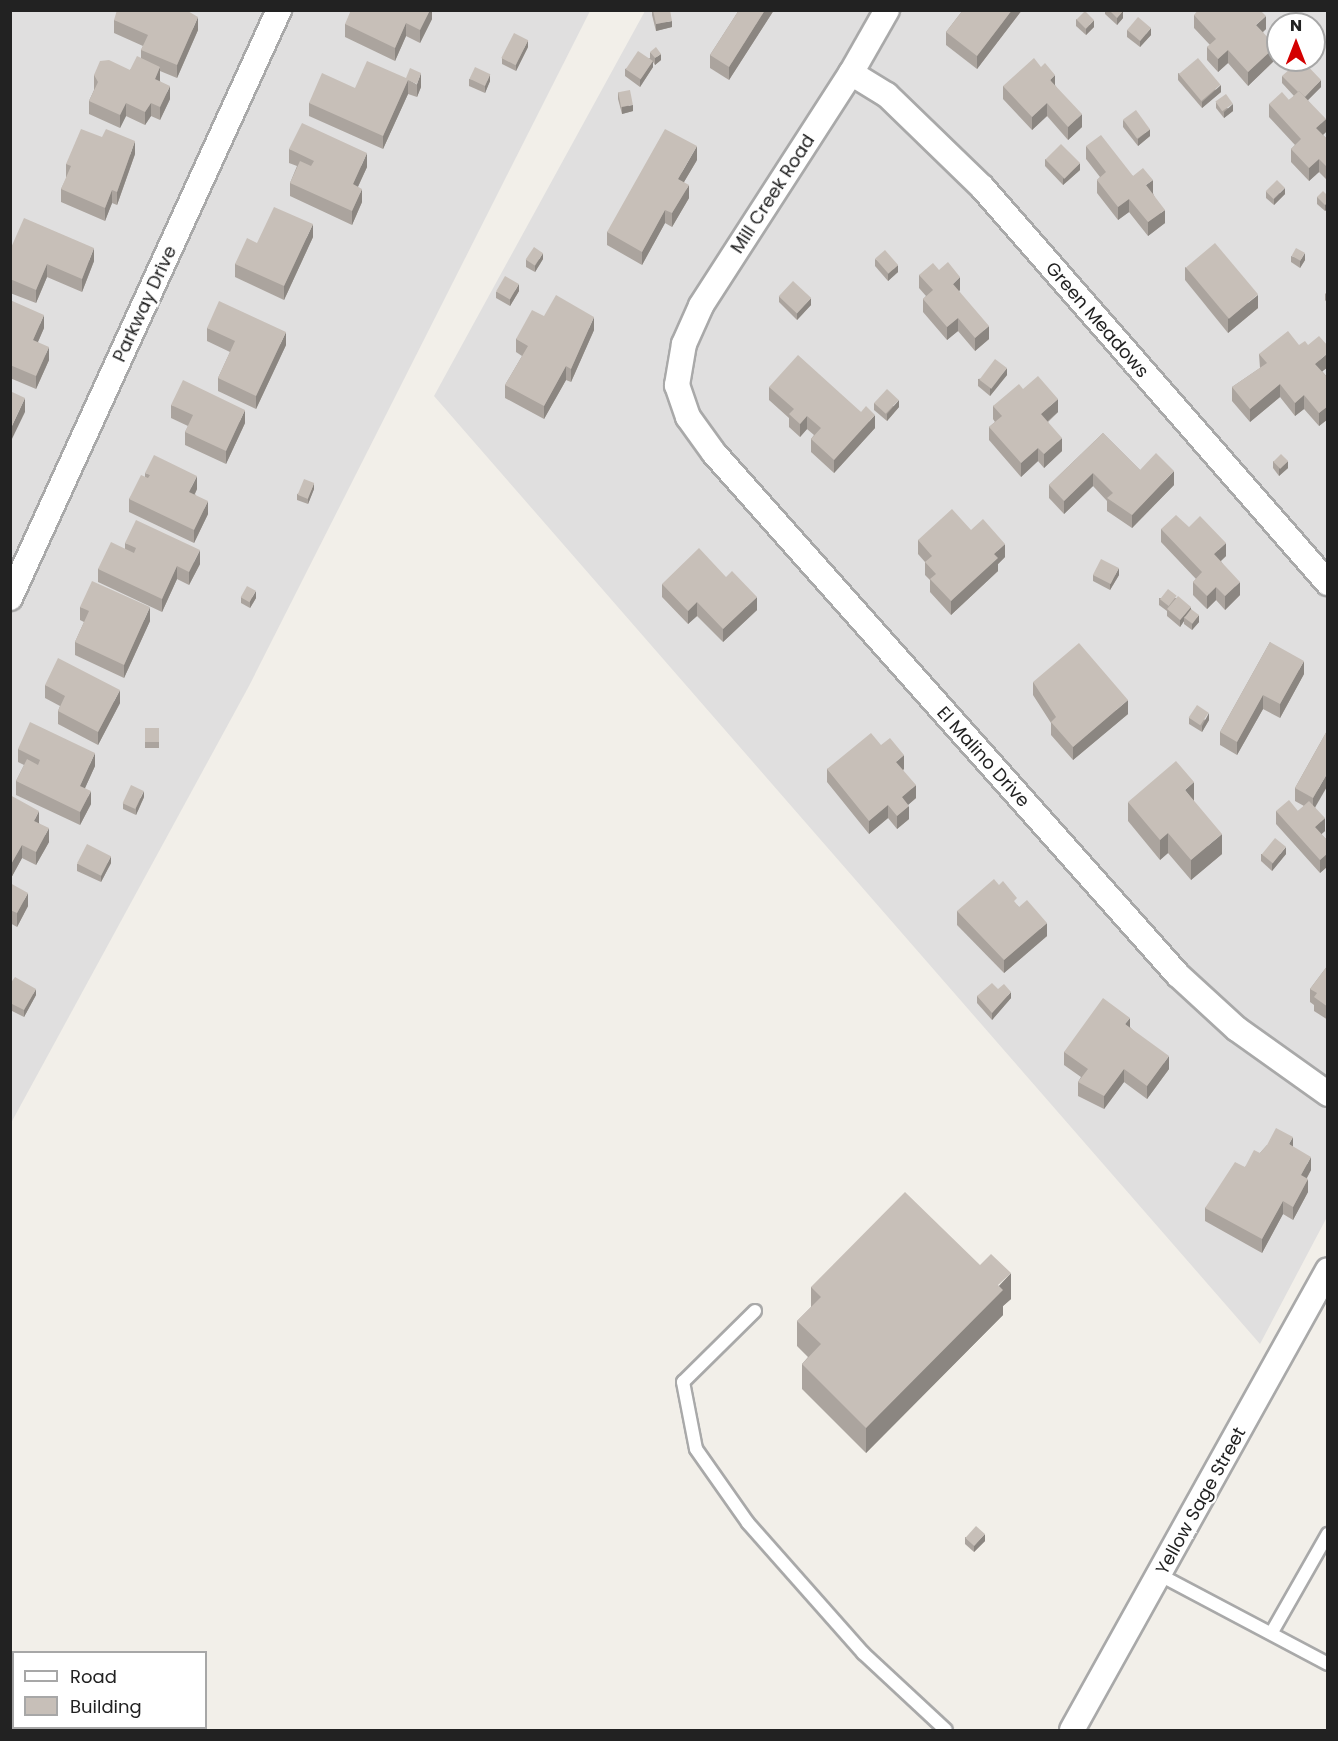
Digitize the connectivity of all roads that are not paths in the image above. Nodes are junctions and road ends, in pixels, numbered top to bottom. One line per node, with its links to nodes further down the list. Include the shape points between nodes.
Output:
1 (279, 10): 6 (street, Parkway Drive)
2 (887, 10): 3 (street, Mill Creek Road)
3 (851, 73): 4 (street, Mill Creek Road, via 702,306 684,344); 5 (street, Green Meadows, via 887,94 982,188)
4 (676, 385): 7 (street, El Malino Drive, via 688,417 714,453 1178,975 1237,1029)
5 (1328, 584)
6 (10, 598)
7 (1328, 1094)
8 (1328, 1270): 11 (street, Yellow Sage Street)
9 (755, 1311): 14 (lane, via 682,1382 696,1449 748,1523 855,1645)
10 (1328, 1534): 12 (lane)
11 (1160, 1575): 12 (lane); 15 (street, Yellow Sage Street)
12 (1272, 1632): 13 (lane)
13 (1328, 1664)
14 (946, 1731)
15 (1072, 1731)

